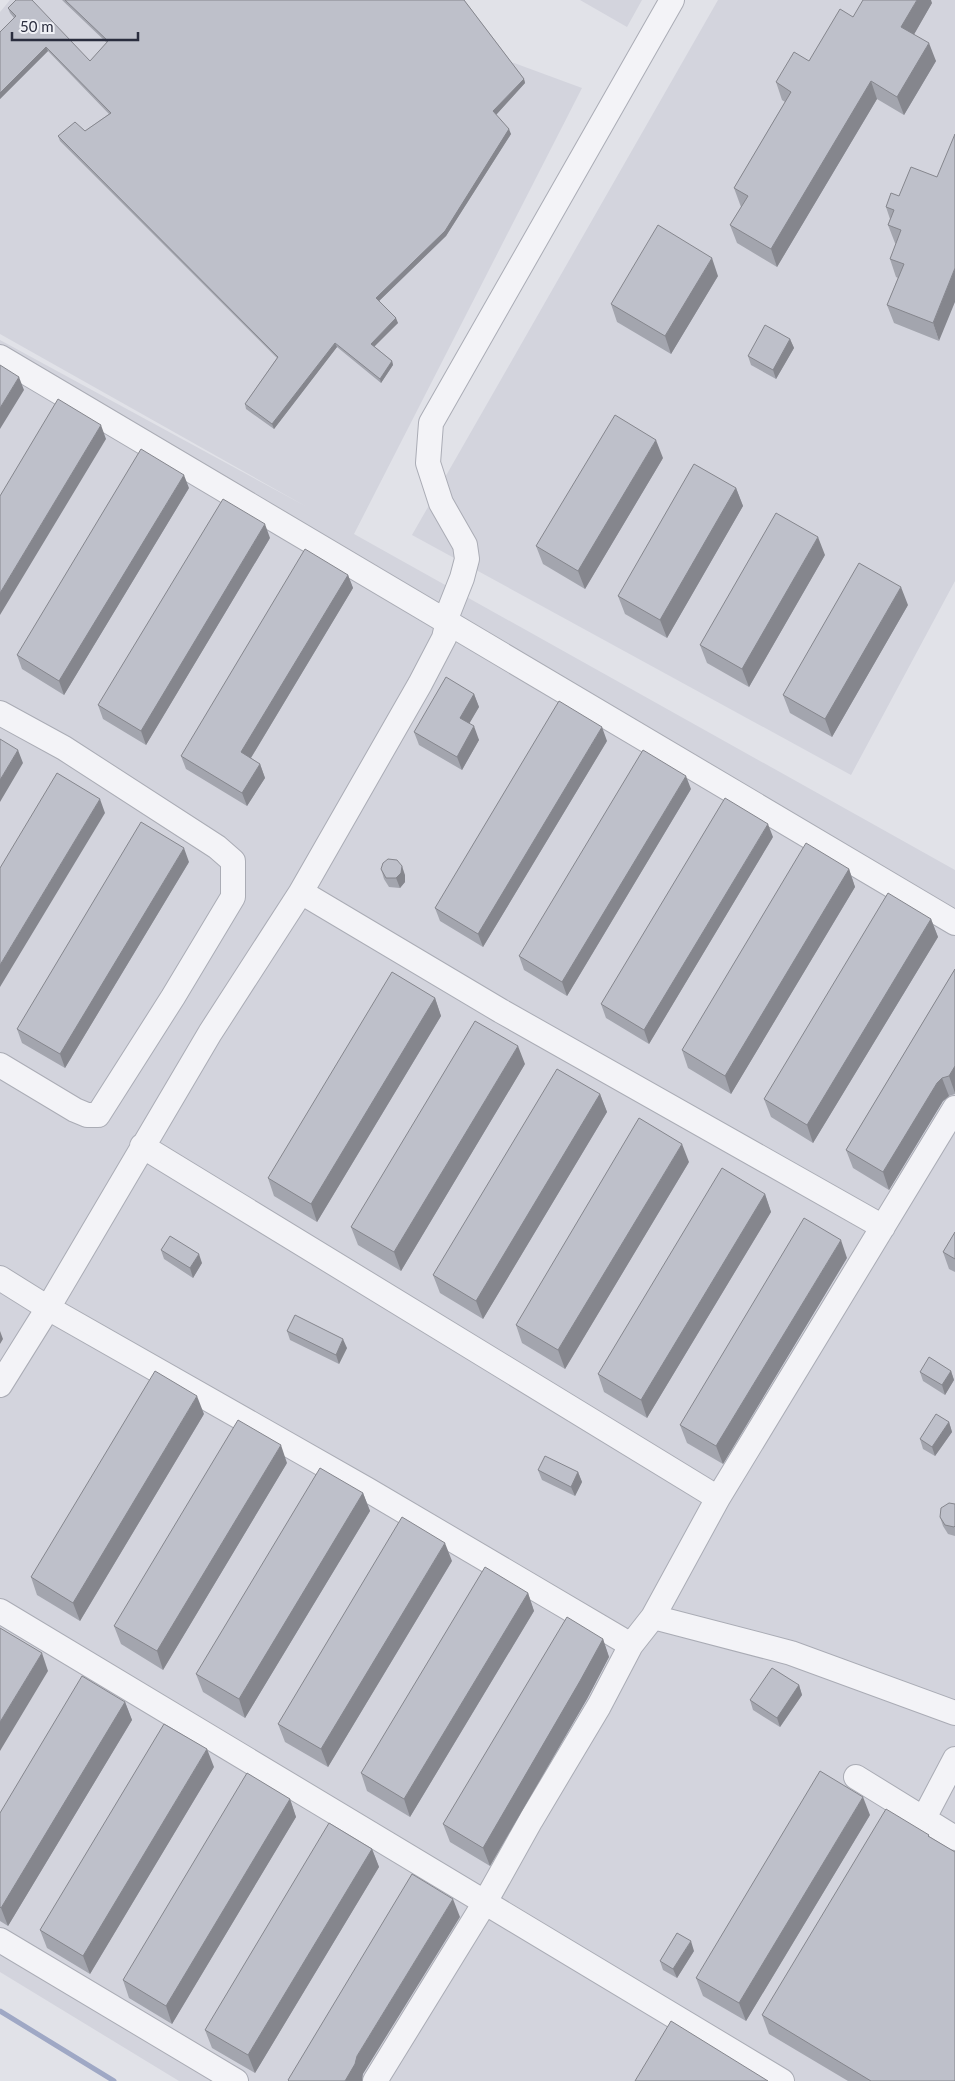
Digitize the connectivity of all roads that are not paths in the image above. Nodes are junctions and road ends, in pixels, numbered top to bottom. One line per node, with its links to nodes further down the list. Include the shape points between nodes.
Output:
1 (672, 0): 3 (lane, via 431,423 428,463 441,503 465,545 467,559)
2 (0, 357): 3 (lane)
3 (445, 621): 5 (lane, via 444,638 420,684); 6 (lane)
4 (0, 713): 7 (lane, via 64,748 217,846 233,861 233,897 98,1115 75,1110)
5 (300, 892): 9 (lane); 10 (lane, via 501,1011)
6 (955, 923)
7 (0, 1065)
8 (955, 1108): 10 (lane)
9 (142, 1146): 12 (lane); 14 (lane)
10 (882, 1227): 14 (lane)
11 (0, 1278): 12 (lane)
12 (48, 1308): 13 (lane); 17 (lane, via 368,1490)
13 (0, 1385)
14 (718, 1498): 16 (lane)
15 (0, 1611): 23 (lane)
16 (653, 1617): 17 (lane); 18 (lane, via 791,1653)
17 (631, 1645): 23 (lane)
18 (955, 1713)
19 (955, 1759): 21 (lane)
20 (856, 1777): 21 (lane)
21 (924, 1818): 22 (lane)
22 (955, 1838)
23 (484, 1904): 26 (lane); 27 (lane)
24 (0, 1940): 25 (lane)
25 (236, 2081)
26 (375, 2081)
27 (782, 2081)

